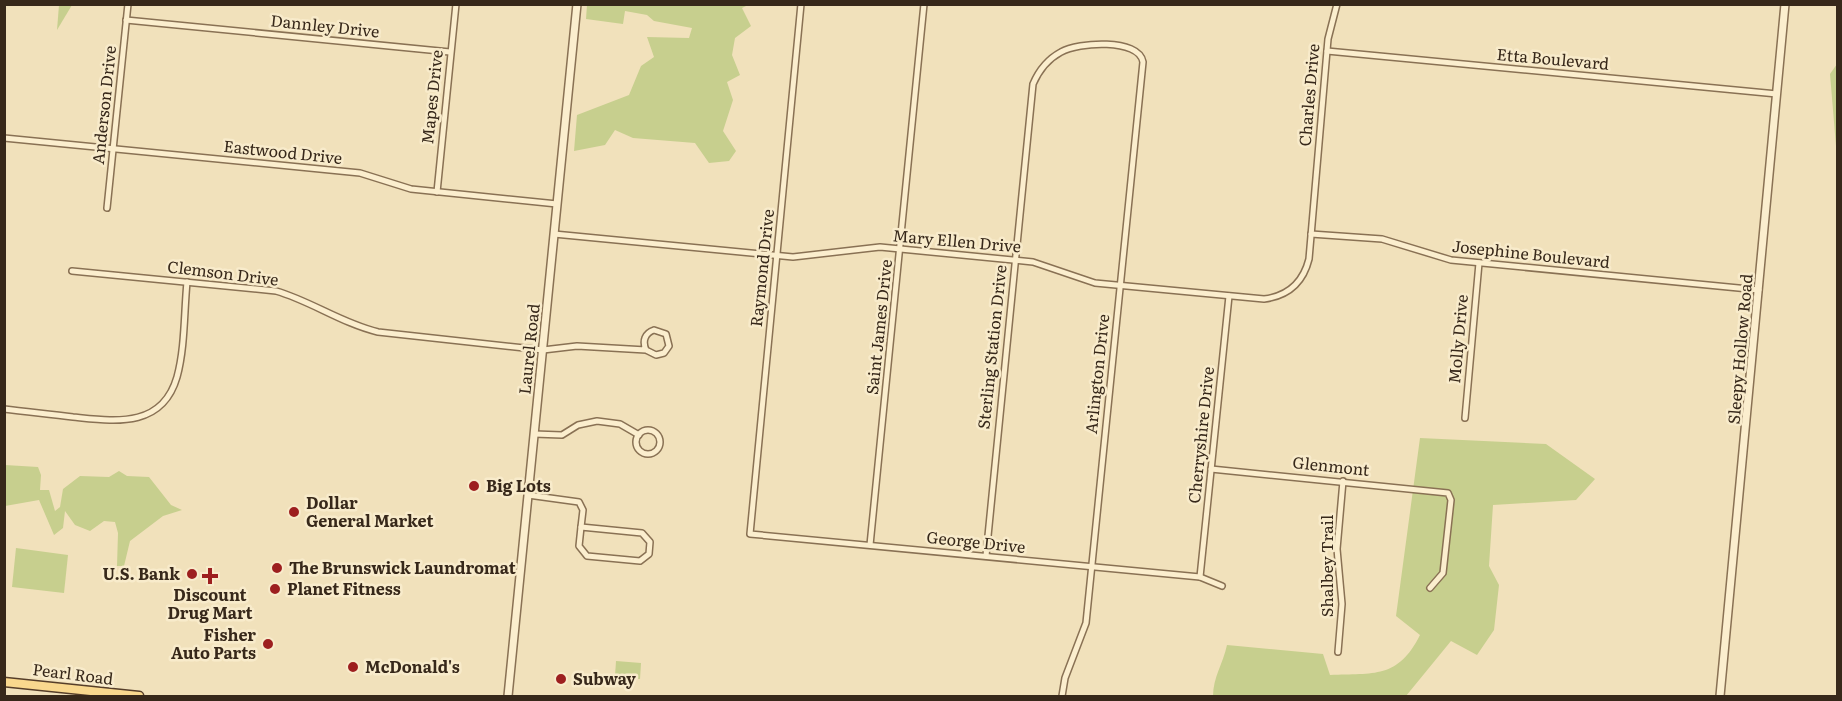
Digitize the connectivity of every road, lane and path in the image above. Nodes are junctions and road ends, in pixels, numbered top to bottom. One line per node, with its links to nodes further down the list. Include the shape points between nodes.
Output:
1 (128, 4): 8 (street, Anderson Drive)
2 (456, 4): 11 (street, Mapes Drive)
3 (577, 4): 16 (street, Laurel Road)
4 (801, 4): 21 (street, Raymond Drive)
5 (924, 4): 20 (street, Saint James Drive)
6 (1337, 4): 10 (street, Charles Drive)
7 (1785, 4): 12 (street, Sleepy Hollow Road)
8 (126, 20): 11 (street, Dannley Drive); 14 (street, Anderson Drive)
9 (1138, 51): 22 (street, Sterling Station Drive, via 1080,45 1050,59 1037,75 1030,94); 26 (street, Arlington Drive, via 1143,62)
10 (1327, 51): 12 (street, Etta Boulevard); 19 (street, Charles Drive)
11 (450, 52): 15 (street, Mapes Drive)
12 (1777, 94): 27 (street, Sleepy Hollow Road)
13 (4, 138): 14 (street, Eastwood Drive)
14 (113, 148): 15 (street, Eastwood Drive, via 360,173 411,189); 17 (street, Anderson Drive)
15 (437, 192): 16 (street, Eastwood Drive)
16 (557, 204): 18 (street, Laurel Road)
17 (107, 208)
18 (554, 234): 21 (street, Mary Ellen Drive); 29 (street, Laurel Road)
19 (1311, 234): 23 (street, Josephine Boulevard, via 1382,239 1439,258); 28 (street, Mary Ellen Drive, via 1306,269 1290,291 1264,299)
20 (901, 250): 21 (street, Mary Ellen Drive, via 866,248 808,257); 22 (street, Mary Ellen Drive); 40 (street, Saint James Drive)
21 (777, 255): 39 (street, Raymond Drive)
22 (1014, 260): 26 (street, Mary Ellen Drive, via 1048,265 1088,282); 41 (street, Sterling Station Drive)
23 (1479, 263): 27 (street, Josephine Boulevard); 32 (street, Molly Drive)
24 (72, 271): 25 (street, Clemson Drive)
25 (188, 282): 29 (street, Clemson Drive, via 276,291 353,326 378,332); 31 (street, via 176,380 166,398 152,411 115,422)
26 (1120, 286): 28 (street, Mary Ellen Drive); 42 (street, Arlington Drive)
27 (1759, 290): 51 (street, Sleepy Hollow Road)
28 (1229, 296): 35 (street, Cherryshire Drive)
29 (543, 350): 30 (street, Clemson Drive, via 577,346); 33 (street, Laurel Road)
30 (646, 350): 30 (street, via 652,355 664,353 669,346 666,334 658,330 647,334)
31 (4, 409)
32 (1465, 418)
33 (534, 434): 34 (street, via 562,435 597,421 620,424); 37 (street, Laurel Road)
34 (639, 435): 34 (street, via 639,450 645,454 656,451 660,441 654,432)
35 (1211, 469): 36 (street, Glenmont); 43 (street, Cherryshire Drive)
36 (1343, 481): 45 (street, Glenmont, via 1448,494 1451,500 1443,573); 46 (street, Shalbey Trail, via 1337,549 1342,597)
37 (528, 495): 38 (street, via 579,502 583,510); 49 (street, Laurel Road)
38 (581, 527): 38 (street, via 579,546 587,556 640,561 649,554 649,538 642,533)
39 (750, 534): 40 (street, George Drive)
40 (870, 545): 41 (street, George Drive)
41 (986, 556): 42 (street, George Drive)
42 (1091, 566): 43 (street, George Drive); 50 (street, Arlington Drive, via 1086,623)
43 (1200, 577): 44 (street, George Drive)
44 (1222, 586)
45 (1430, 588)
46 (1338, 652)
47 (4, 681): 48 (main road, Pearl Road)
48 (139, 696)
49 (508, 696)
50 (1062, 696)
51 (1720, 696)

